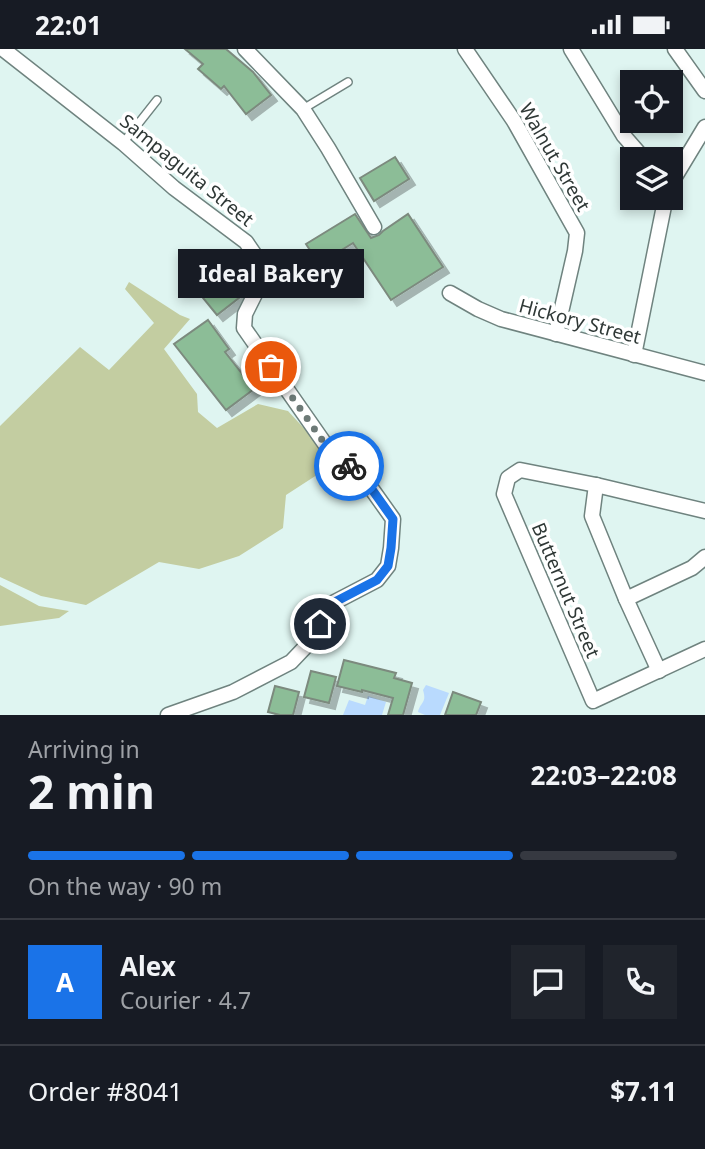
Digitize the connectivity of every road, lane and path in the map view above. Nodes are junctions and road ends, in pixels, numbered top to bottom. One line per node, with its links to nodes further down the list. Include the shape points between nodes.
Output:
1 (3, 49): 11 (street, Sampaguita Street)
2 (465, 49): 17 (street, Walnut Street, via 514,121 577,233)
3 (571, 49): 12 (street)
4 (675, 49): 7 (street)
5 (254, 52): 9 (street)
6 (348, 82): 9 (lane)
7 (705, 91)
8 (157, 100): 11 (lane)
9 (303, 109): 15 (street)
10 (705, 127): 13 (street)
11 (123, 143): 26 (street, Sampaguita Street, via 246,241 259,261 261,282 244,314 244,328 325,444 366,481 393,519 388,566 377,580 325,609 310,642 291,662 233,692)
12 (634, 147)
13 (683, 163)
14 (663, 210): 18 (street)
15 (374, 227)
16 (450, 293): 17 (street, Hickory Street, via 500,319)
17 (556, 334): 18 (street, Hickory Street)
18 (634, 355): 19 (street, Hickory Street)
19 (705, 373)
20 (596, 485): 21 (street); 23 (street, via 592,516); 25 (street, Butternut Street, via 520,470 508,478 505,494 593,701)
21 (705, 511)
22 (705, 557): 23 (street, via 692,568)
23 (626, 599): 25 (street)
24 (705, 649): 25 (street)
25 (660, 671)
26 (168, 715)

